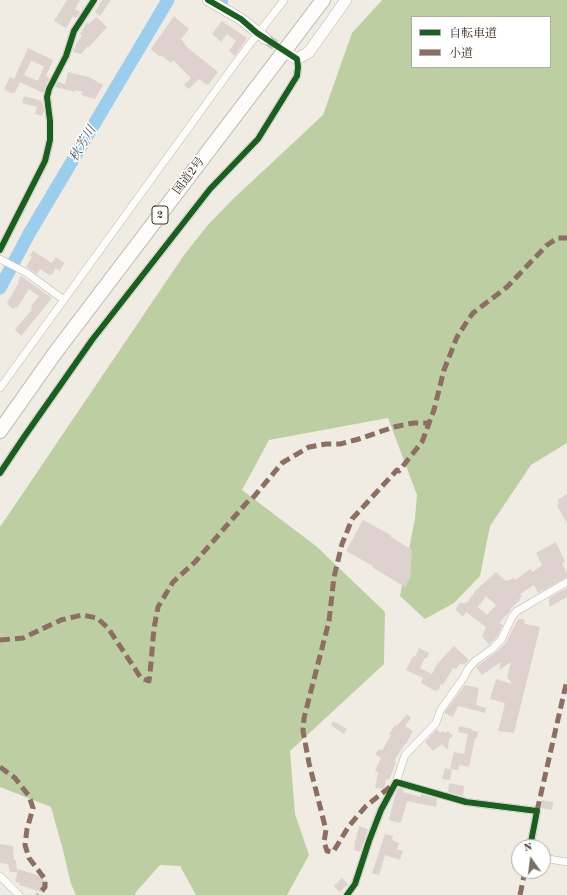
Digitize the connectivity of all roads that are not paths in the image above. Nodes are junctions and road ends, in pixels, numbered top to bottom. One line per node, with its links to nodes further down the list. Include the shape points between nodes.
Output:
1 (94, 0): 8 (street, via 74,31 66,56 49,89 47,97 50,140 46,161)
2 (208, 0): 6 (street, via 241,19)
3 (284, 0): 6 (street)
4 (323, 0): 12 (highway, 国道2号 / 2, via 55,353)
5 (346, 0): 7 (street, via 309,52)
6 (262, 36): 10 (street)
7 (293, 57): 13 (street, via 298,67 297,76 258,139 210,189 92,340)
8 (0, 250)
9 (0, 259): 10 (street, via 27,273)
10 (64, 300): 11 (street)
11 (0, 388)
12 (0, 431)
13 (0, 473)
14 (567, 582): 15 (street, via 517,611 501,640 468,669 440,711 436,723 405,755)
15 (396, 782): 16 (street, via 466,802 537,811); 21 (street, via 381,810 355,884)
16 (532, 839)
17 (551, 859): 18 (street)
18 (567, 862)
19 (0, 876): 20 (street)
20 (19, 895)
21 (348, 895)

